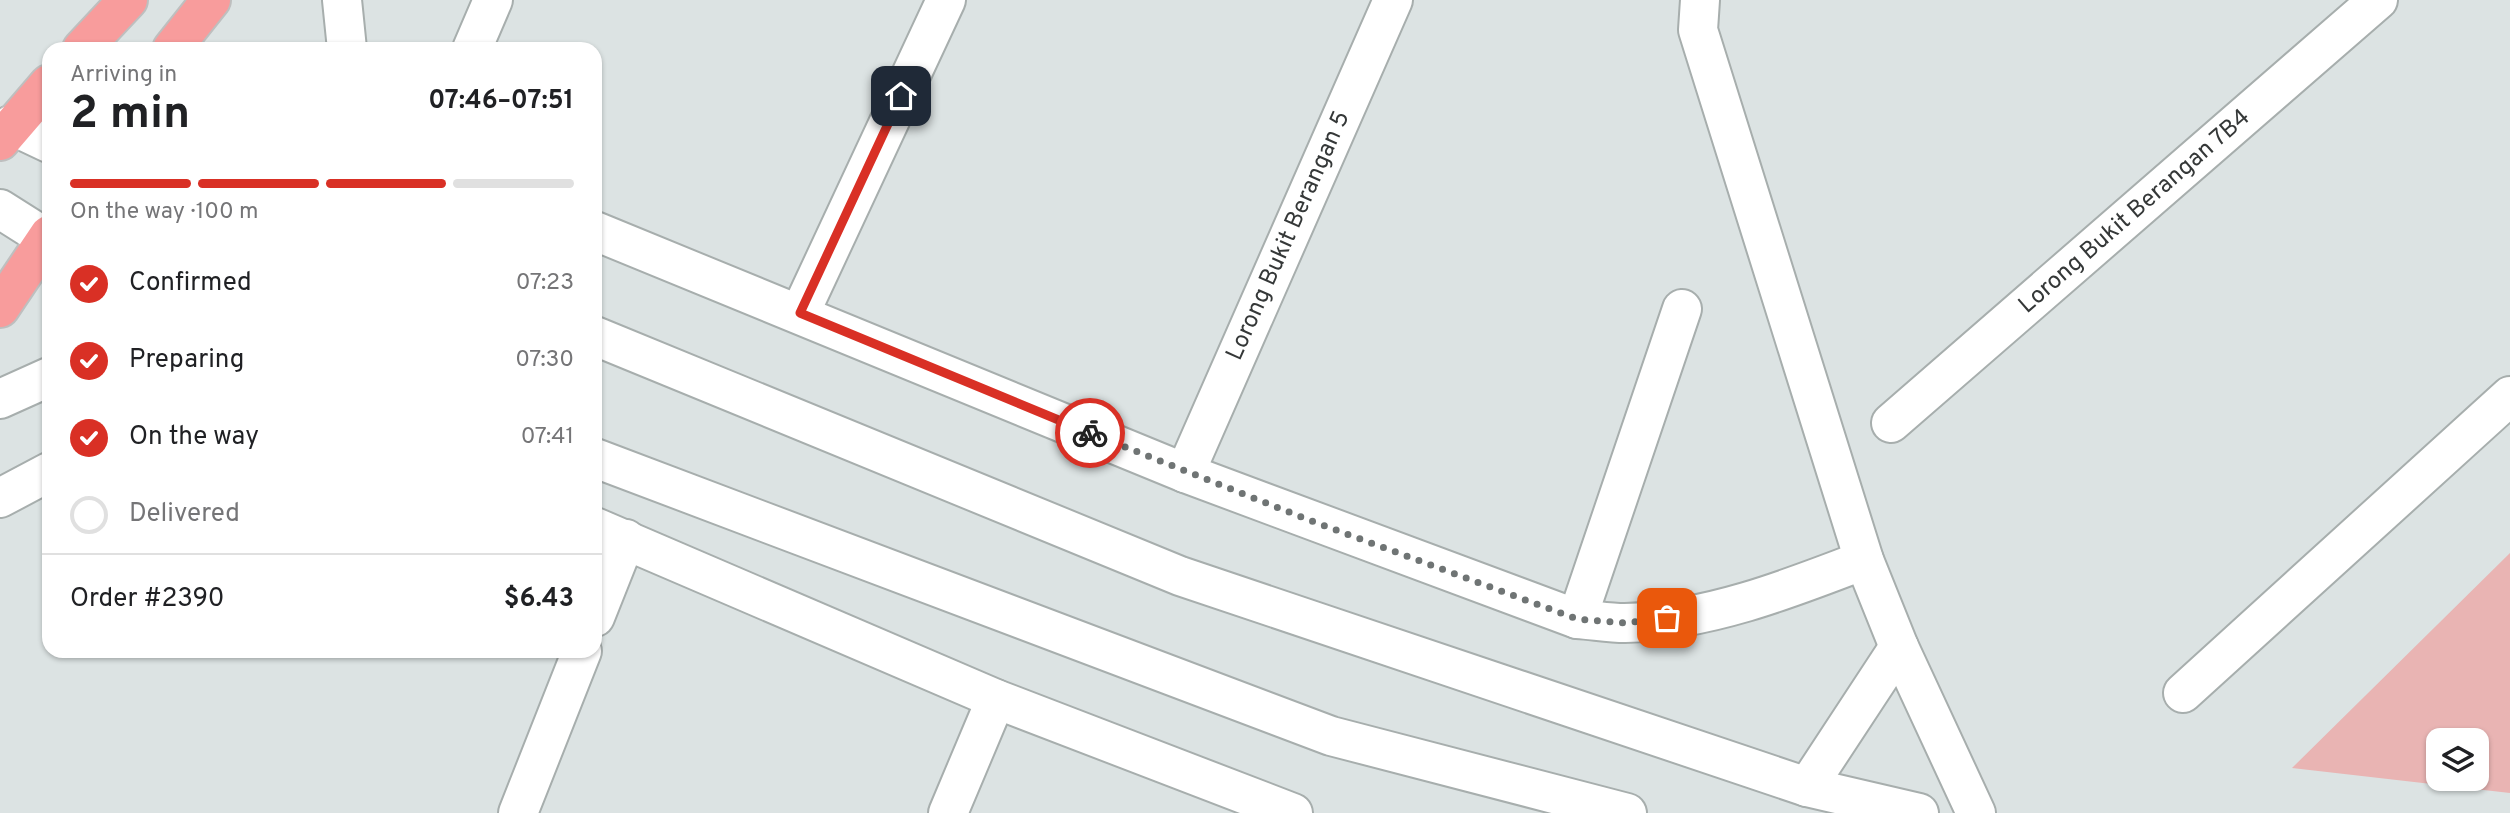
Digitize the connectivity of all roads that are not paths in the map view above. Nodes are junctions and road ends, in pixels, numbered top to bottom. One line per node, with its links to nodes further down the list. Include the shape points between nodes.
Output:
1 (128, 0): 9 (highway)
2 (211, 0): 10 (highway)
3 (342, 0): 11 (street)
4 (493, 0): 12 (street)
5 (946, 0): 22 (street)
6 (1393, 0): 29 (street, Lorong Bukit Berangan 5)
7 (1700, 0): 33 (street, via 1698,30)
8 (2378, 0): 27 (street, Lorong Bukit Berangan 7B4)
9 (89, 42)
10 (178, 42)
11 (346, 42)
12 (475, 42)
13 (42, 91): 14 (highway)
14 (4, 129): 15 (street)
15 (42, 141)
16 (0, 209): 17 (street)
17 (42, 234)
18 (602, 234): 22 (street)
19 (42, 247): 20 (highway)
20 (0, 308)
21 (1682, 309): 35 (street)
22 (800, 313): 29 (street)
23 (602, 339): 40 (street, via 1180,576)
24 (42, 380): 26 (street)
25 (2510, 396): 38 (street)
26 (0, 399)
27 (1891, 424)
28 (602, 461): 44 (street, via 1331,736)
29 (1185, 473): 35 (street)
30 (42, 476): 31 (street)
31 (0, 498)
32 (610, 533): 34 (street); 39 (street)
33 (1864, 560): 35 (street, via 1740,603 1687,615 1625,623); 36 (street)
34 (602, 578)
35 (1577, 619)
36 (1899, 648): 40 (street); 46 (street)
37 (579, 658): 41 (street)
38 (2183, 693)
39 (996, 699): 42 (street); 43 (street)
40 (1807, 787): 45 (street)
41 (518, 813)
42 (948, 813)
43 (1293, 813)
44 (1627, 813)
45 (1919, 813)
46 (1976, 813)

